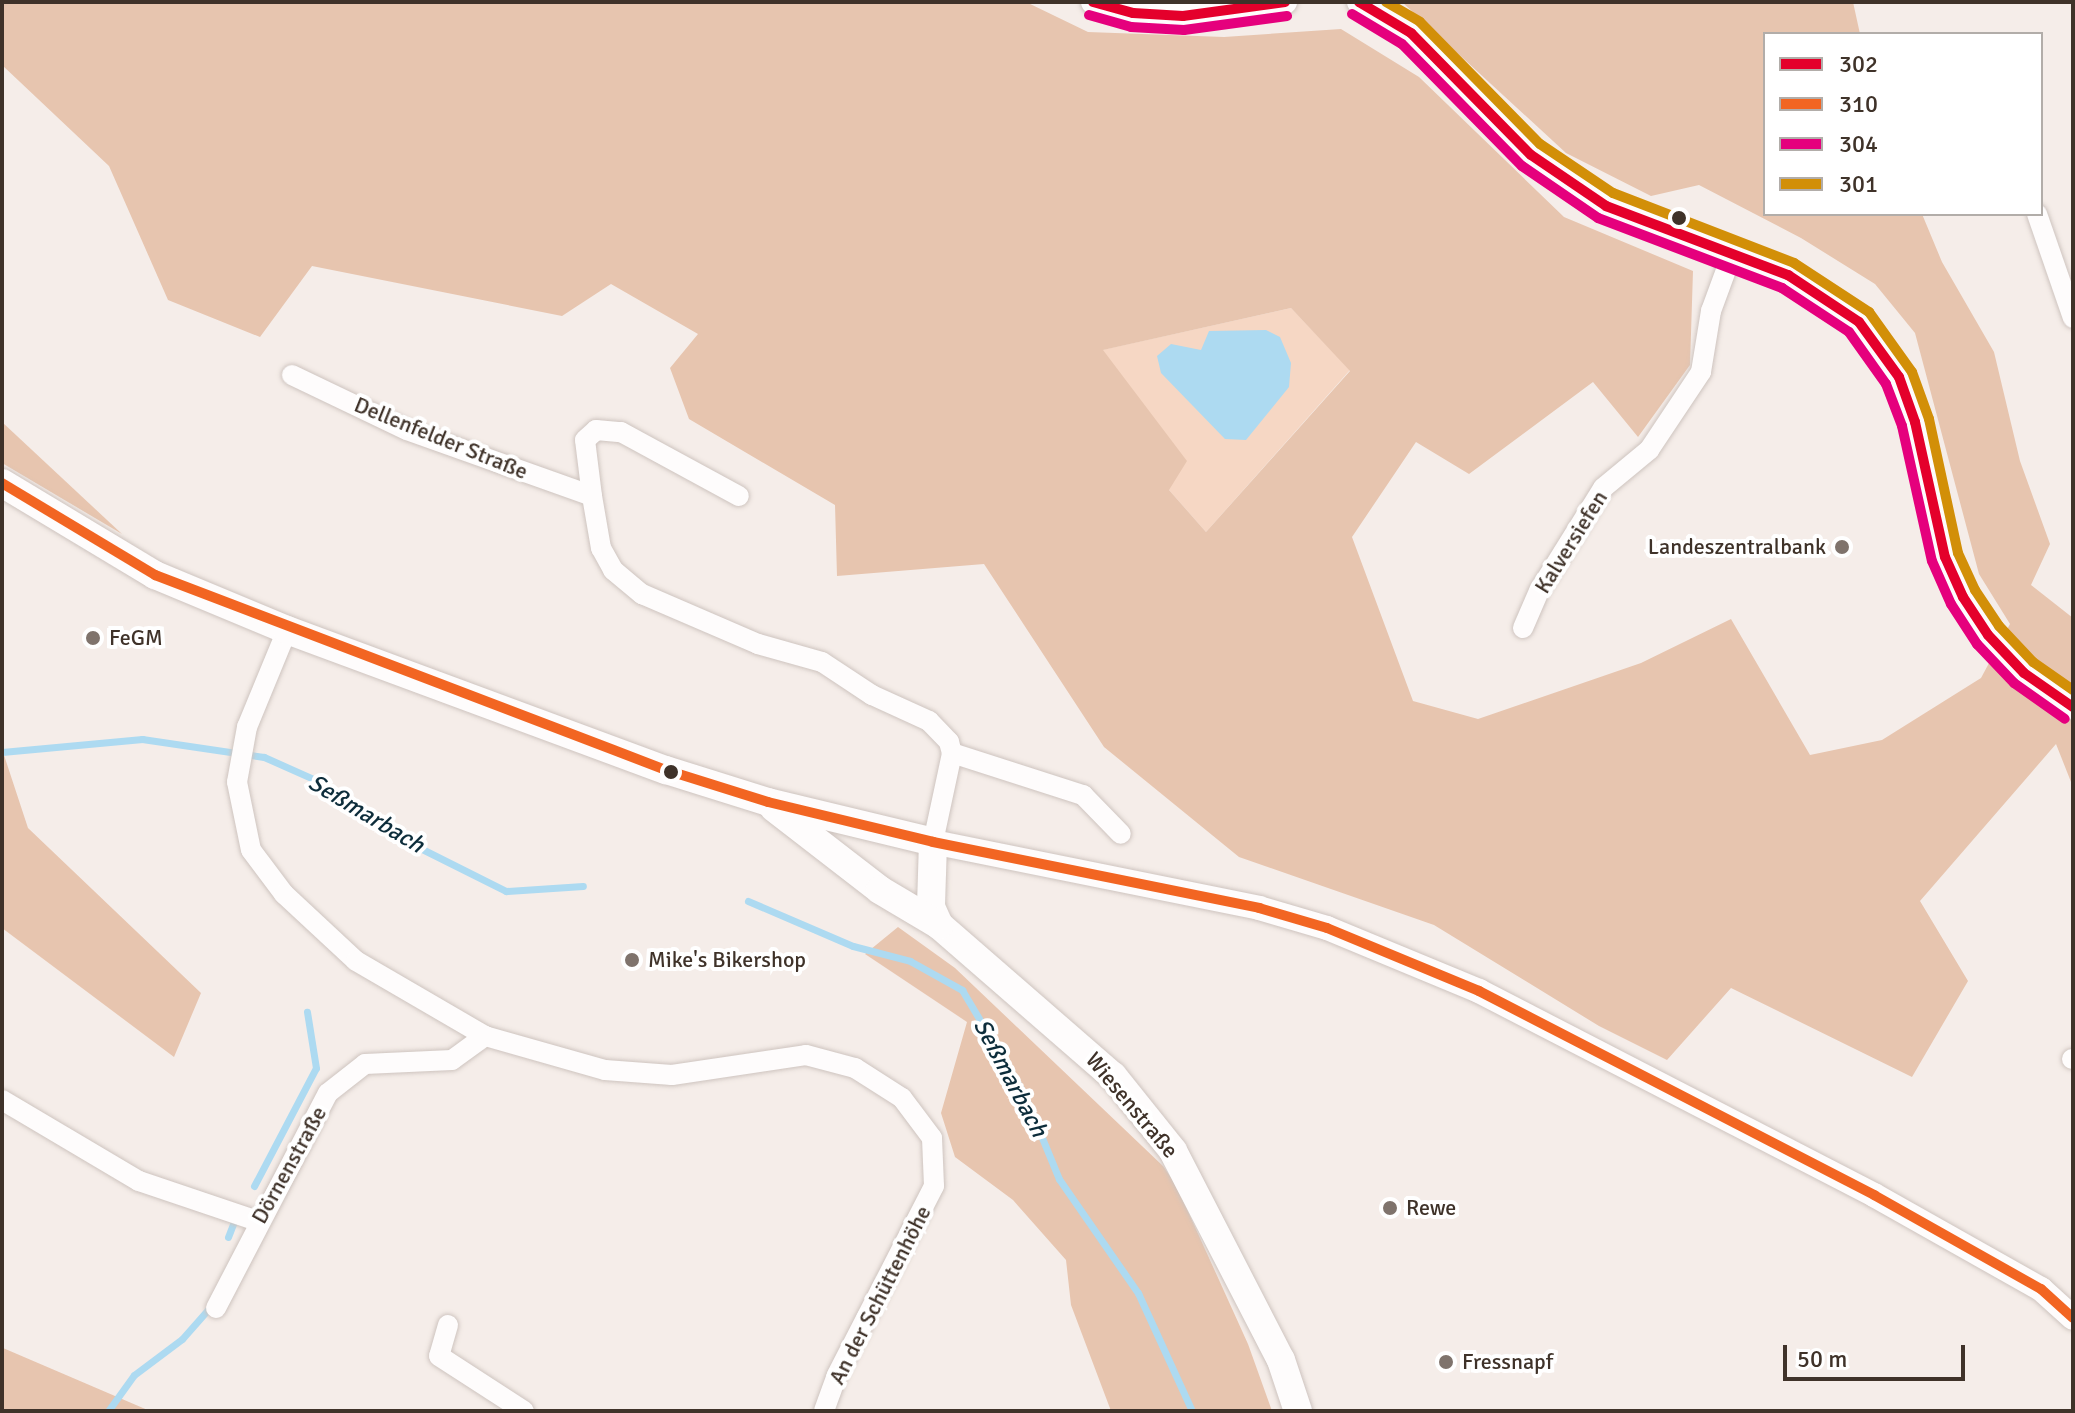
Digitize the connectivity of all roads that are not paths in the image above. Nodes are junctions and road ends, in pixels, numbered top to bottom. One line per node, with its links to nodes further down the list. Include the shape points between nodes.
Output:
1 (1093, 2): 2 (street, via 1133,13 1183,16)
2 (1285, 2)
3 (1359, 2): 5 (street, via 1411,33 1531,155 1606,206)
4 (2038, 216): 6 (street)
5 (1732, 254): 11 (street, Kalversiefen, via 1711,311 1701,372 1649,450 1603,488 1539,591); 13 (street, via 1788,275 1859,322 1899,377 1915,422 1945,557 1963,597 1988,635 2024,673)
6 (2073, 318)
7 (292, 375): 9 (street, Dellenfelder Straße, via 407,430)
8 (2, 483): 12 (main road, via 155,575)
9 (592, 496): 10 (street, via 585,440 596,430 621,432); 14 (street, via 601,548 613,570 642,594 758,644 822,662 872,695 940,729)
10 (739, 496)
11 (1523, 628)
12 (287, 630): 15 (main road, via 517,717); 19 (street, An der Schüttenhöhe, via 247,727 237,782 251,850 284,894 356,961)
13 (2073, 707)
14 (952, 753): 16 (street, via 1083,795); 17 (street)
15 (768, 802): 17 (main road); 18 (main road, Wiesenstraße, via 880,890)
16 (1121, 834)
17 (933, 842): 18 (main road, via 931,907); 23 (street, via 1259,908 1327,928 1451,980 1874,1195 2041,1289)
18 (939, 925): 27 (main road, Wiesenstraße, via 1113,1076 1173,1151 1281,1360)
19 (485, 1036): 21 (street, Dörnenstraße, via 452,1060 365,1064 328,1093); 26 (street, An der Schüttenhöhe, via 605,1070 672,1075 806,1055 855,1068 902,1098 932,1138 934,1186 837,1375)
20 (2, 1100): 21 (street, via 139,1181)
21 (257, 1221): 22 (street, Dörnenstraße)
22 (216, 1308)
23 (2073, 1318)
24 (448, 1325): 25 (street, via 439,1356)
25 (524, 1411)
26 (824, 1411)
27 (1298, 1411)

